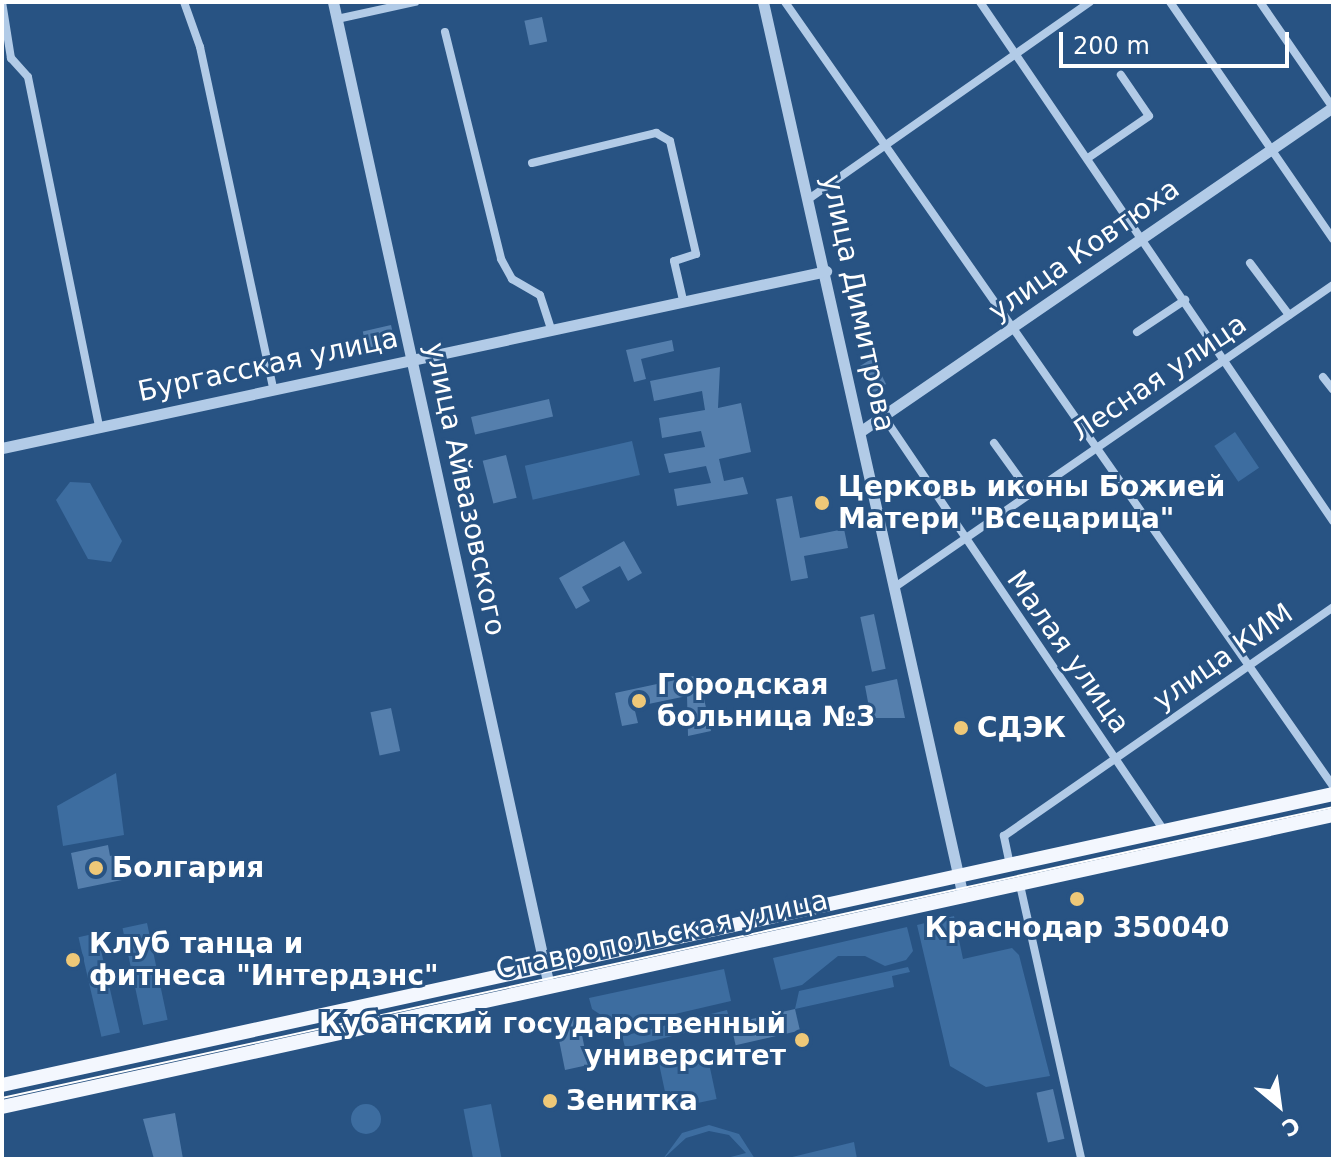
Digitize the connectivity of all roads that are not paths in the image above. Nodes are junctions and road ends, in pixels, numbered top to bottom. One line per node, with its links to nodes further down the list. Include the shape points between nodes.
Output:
1 (2, 2): 40 (street, via 11,58 28,77)
2 (184, 2): 37 (street, via 200,47)
3 (333, 2): 13 (street, улица Айвазовского)
4 (415, 2): 13 (street)
5 (763, 2): 22 (street, улица Димитрова)
6 (785, 2): 18 (street)
7 (980, 2): 15 (street)
8 (1067, 2): 12 (street)
9 (1090, 2): 12 (street)
10 (1170, 2): 19 (street)
11 (1260, 2): 17 (street)
12 (1074, 13): 15 (street)
13 (337, 19): 34 (street, улица Айвазовского)
14 (445, 32): 31 (street, via 501,259 512,279 540,295)
15 (1015, 52): 18 (street); 20 (street)
16 (1121, 75): 20 (street, via 1149,116)
17 (1333, 107): 19 (street, улица Ковтюха)
18 (884, 144): 22 (street); 32 (street)
19 (1272, 149): 23 (street, улица Ковтюха); 24 (street)
20 (1088, 158): 23 (street)
21 (532, 163): 28 (street, via 656,133 670,141 696,254 674,261)
22 (810, 198): 26 (street, улица Димитрова)
23 (1142, 238): 29 (street); 32 (street, улица Ковтюха)
24 (1333, 239)
25 (1250, 263): 30 (street, Лесная улица)
26 (826, 271): 28 (street, Бургасская улица); 41 (street, улица Димитрова)
27 (1333, 285): 30 (street, Лесная улица)
28 (683, 299): 31 (street, Бургасская улица)
29 (1185, 300): 33 (street); 35 (street)
30 (1289, 315): 35 (street, Лесная улица)
31 (551, 328): 34 (street, Бургасская улица)
32 (1014, 328): 39 (street, улица Ковтюха); 44 (street)
33 (1137, 332)
34 (413, 358): 37 (street, Бургасская улица); 60 (street, улица Айвазовского)
35 (1224, 361): 44 (street, Лесная улица); 46 (street)
36 (1323, 377): 38 (street)
37 (273, 387): 40 (street, Бургасская улица)
38 (1333, 390)
39 (884, 417): 41 (street, улица Ковтюха); 47 (street, Малая улица)
40 (99, 426): 43 (street, Бургасская улица)
41 (861, 431): 48 (street, улица Димитрова)
42 (994, 443): 45 (street)
43 (2, 448)
44 (1095, 449): 45 (street, Лесная улица); 50 (street)
45 (1030, 493): 47 (street, Лесная улица)
46 (1333, 521)
47 (963, 539): 48 (street, Лесная улица); 51 (street, Малая улица)
48 (895, 587): 57 (street, улица Димитрова)
49 (1333, 607): 50 (street, улица КИМ)
50 (1247, 667): 51 (street, улица КИМ); 52 (street)
51 (1116, 759): 55 (street, Малая улица); 56 (street, улица КИМ, via 1004,836)
52 (1333, 786)
53 (1333, 794): 55 (main road, Ставропольская улица)
54 (1333, 815): 58 (main road, Ставропольская улица)
55 (1164, 831): 56 (main road, Ставропольская улица)
56 (1010, 865): 57 (main road, Ставропольская улица)
57 (959, 876): 59 (street, улица Димитрова); 60 (main road, Ставропольская улица)
58 (1020, 885): 59 (main road, Ставропольская улица); 64 (street)
59 (963, 897): 61 (main road, Ставропольская улица)
60 (544, 967): 61 (street, улица Айвазовского); 62 (main road, Ставропольская улица)
61 (549, 986): 63 (main road, Ставропольская улица)
62 (2, 1085)
63 (2, 1107)
64 (1081, 1159)

